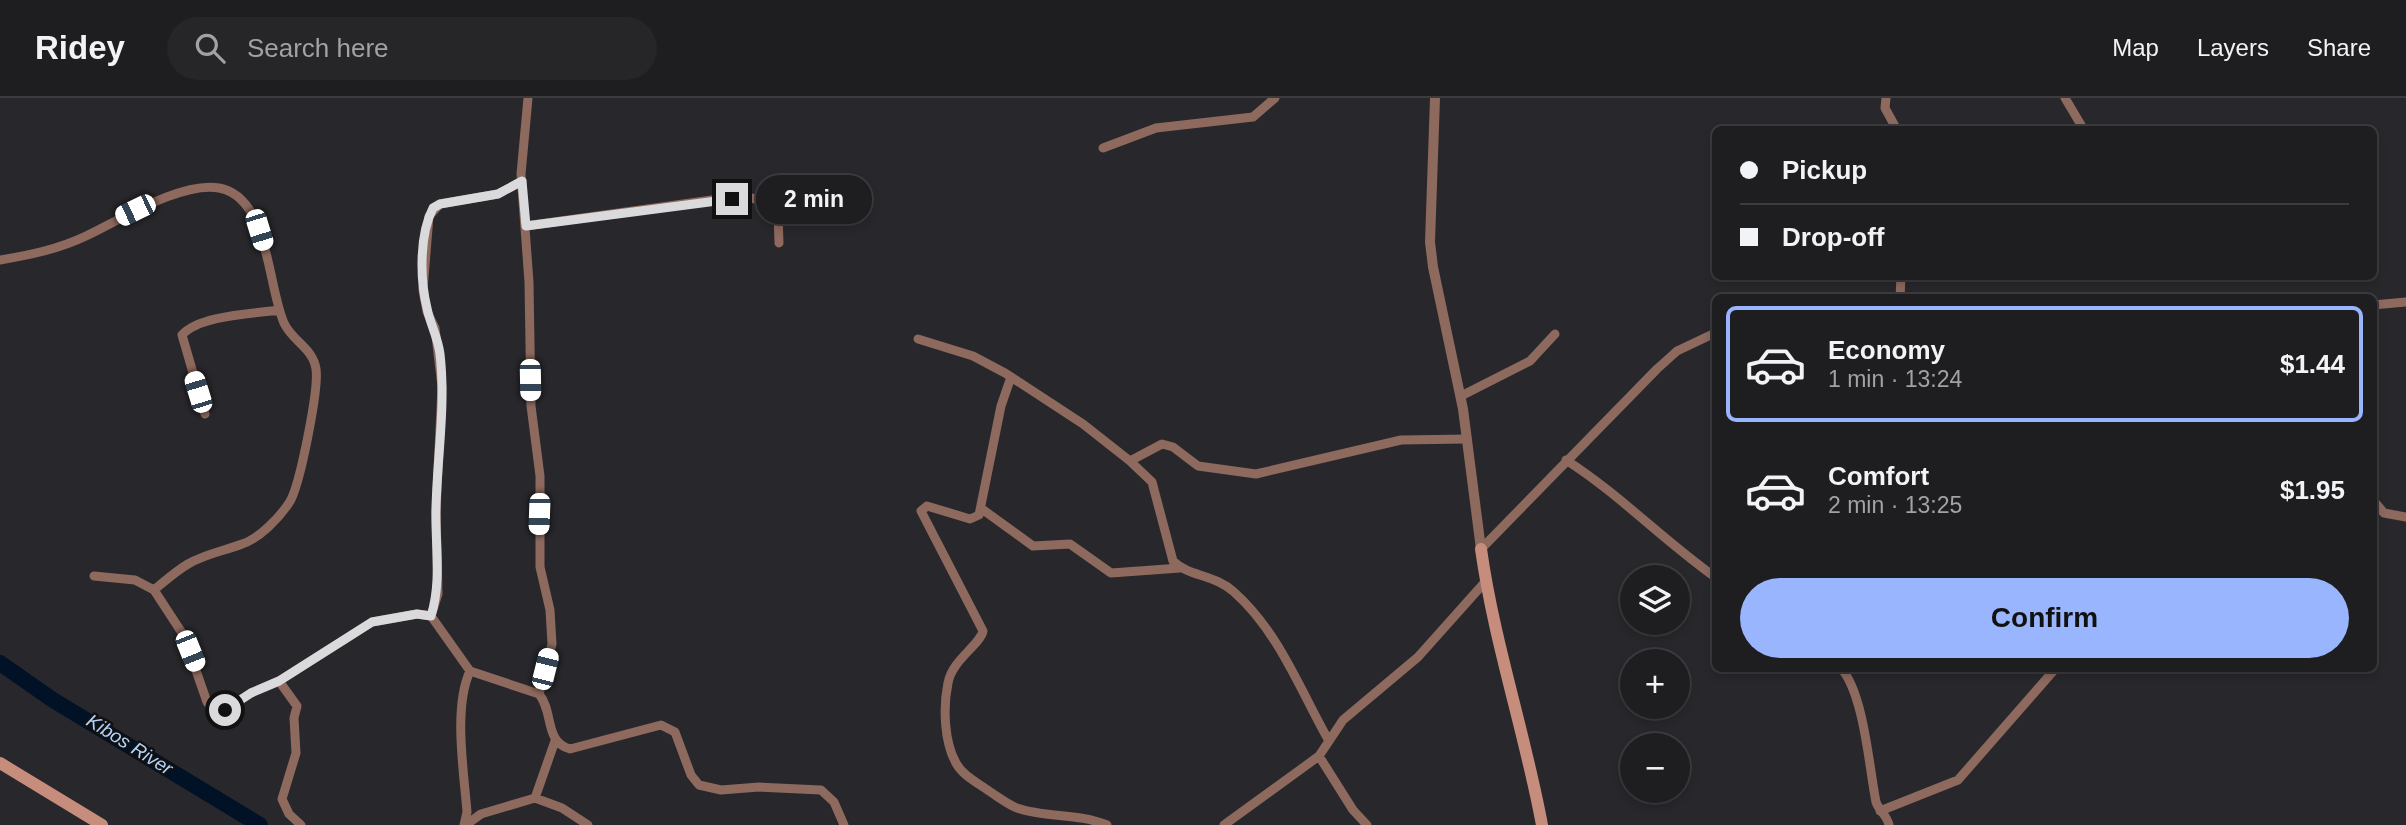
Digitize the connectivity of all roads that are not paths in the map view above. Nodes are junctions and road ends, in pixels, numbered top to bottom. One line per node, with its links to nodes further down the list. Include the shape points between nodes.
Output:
1 (528, 98): 9 (street)
2 (1275, 98): 8 (street, via 1254,117 1156,128)
3 (1435, 98): 20 (street, via 1430,242)
4 (1886, 98): 6 (street, via 1885,108)
5 (2065, 98): 7 (street)
6 (1895, 126)
7 (2082, 126)
8 (1103, 148)
9 (522, 181): 10 (street); 34 (street, via 498,194 440,204 429,216 423,290 435,328 442,387 436,511 438,594)
10 (526, 226): 11 (street, via 751,198 770,202 778,214); 39 (street, via 531,406 540,475 540,568 552,644)
11 (779, 243)
12 (0, 260): 15 (street, via 50,250 193,188 222,188 237,195 253,212)
13 (2406, 302): 14 (street)
14 (2377, 305)
15 (279, 310): 21 (street, via 226,317 187,329 182,335); 33 (street, via 317,371 302,469 290,502 254,538 188,564)
16 (1555, 334): 20 (street, via 1530,361)
17 (1712, 334): 23 (street, via 1677,351)
18 (918, 339): 19 (street, via 973,356)
19 (1011, 377): 24 (street); 26 (street, via 998,417)
20 (1461, 396): 22 (street)
21 (205, 414)
22 (1467, 439): 24 (street, via 1401,440 1256,474 1198,466 1162,444); 28 (street)
23 (1566, 460): 28 (street); 30 (street)
24 (1130, 461): 29 (street, via 1152,482 1173,561)
25 (2377, 505): 27 (street, via 2384,513)
26 (982, 509): 29 (street, via 1033,546 1070,544 1111,573); 51 (street, via 970,519 927,506 922,511 983,631 960,657 948,681 947,730 956,763 1016,808 1083,816)
27 (2406, 517)
28 (1481, 550): 32 (main road)
29 (1180, 568): 41 (street, via 1216,578 1246,604 1304,688)
30 (1712, 575)
31 (94, 576): 33 (street, via 135,580)
32 (1485, 582): 41 (street, via 1418,656 1358,705); 54 (main road)
33 (154, 590): 38 (street, via 184,636 214,712)
34 (431, 616): 35 (street); 38 (street, via 372,622)
35 (470, 671): 39 (street); 48 (street, via 461,728)
36 (1844, 672): 45 (street, via 1857,705)
37 (2052, 672): 45 (street, via 1958,779)
38 (279, 681): 47 (street, via 297,706 296,753 282,799)
39 (539, 694): 40 (street, via 548,709)
40 (555, 741): 44 (street); 50 (street, via 569,749 661,725 675,732 699,785 721,790 821,790 834,802)
41 (1329, 741): 42 (street)
42 (1319, 756): 52 (street); 53 (street)
43 (0, 763): 46 (main road)
44 (536, 798): 48 (street, via 481,814); 49 (street)
45 (1880, 811): 55 (street)
46 (102, 825)
47 (301, 825)
48 (465, 825)
49 (588, 825)
50 (844, 825)
51 (1107, 825)
52 (1224, 825)
53 (1367, 825)
54 (1542, 825)
55 (1889, 825)

